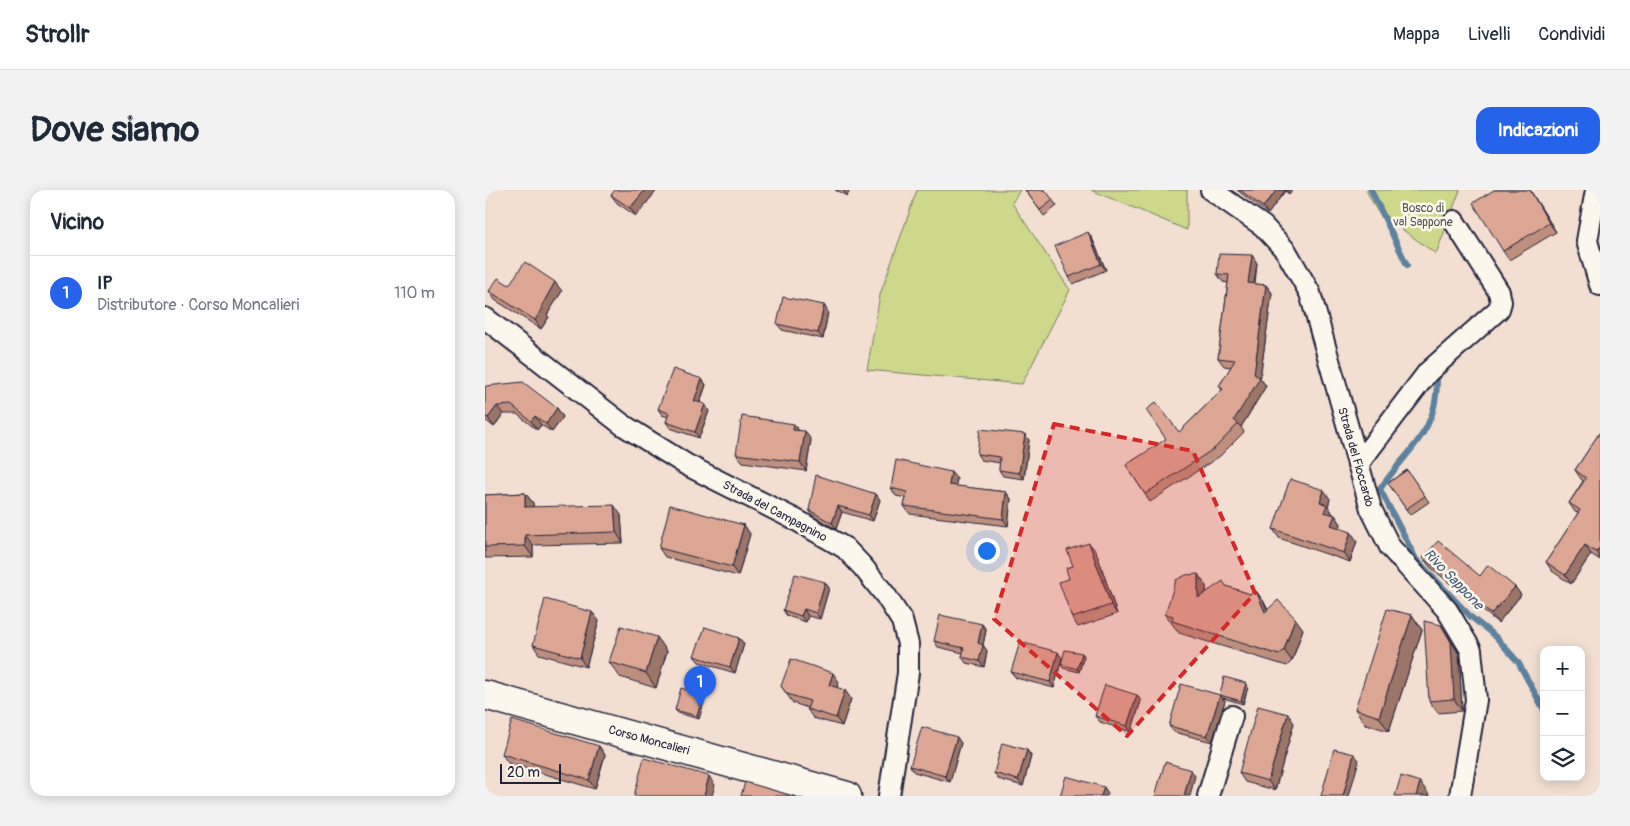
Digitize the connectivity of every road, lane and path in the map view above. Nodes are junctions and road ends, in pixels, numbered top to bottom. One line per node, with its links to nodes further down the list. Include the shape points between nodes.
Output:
1 (1211, 190): 6 (street, Strada del Fioccardo, via 1263,226 1286,251 1310,293)
2 (1595, 190): 4 (street, via 1587,241)
3 (1454, 221): 6 (street, via 1499,292 1499,310 1428,372)
4 (1600, 285)
5 (485, 318): 11 (street, Strada del Campagnino, via 623,424 687,465 799,521 845,548 863,567 901,621 908,644 908,673)
6 (1357, 464): 13 (street, Strada del Fioccardo, via 1371,509 1390,547 1447,610 1471,650 1476,700)
7 (485, 695): 9 (main road, Corso Moncalieri)
8 (1232, 716): 12 (street)
9 (812, 791): 10 (main road, Corso Moncalieri)
10 (847, 796)
11 (889, 796)
12 (1208, 796)
13 (1460, 796)

